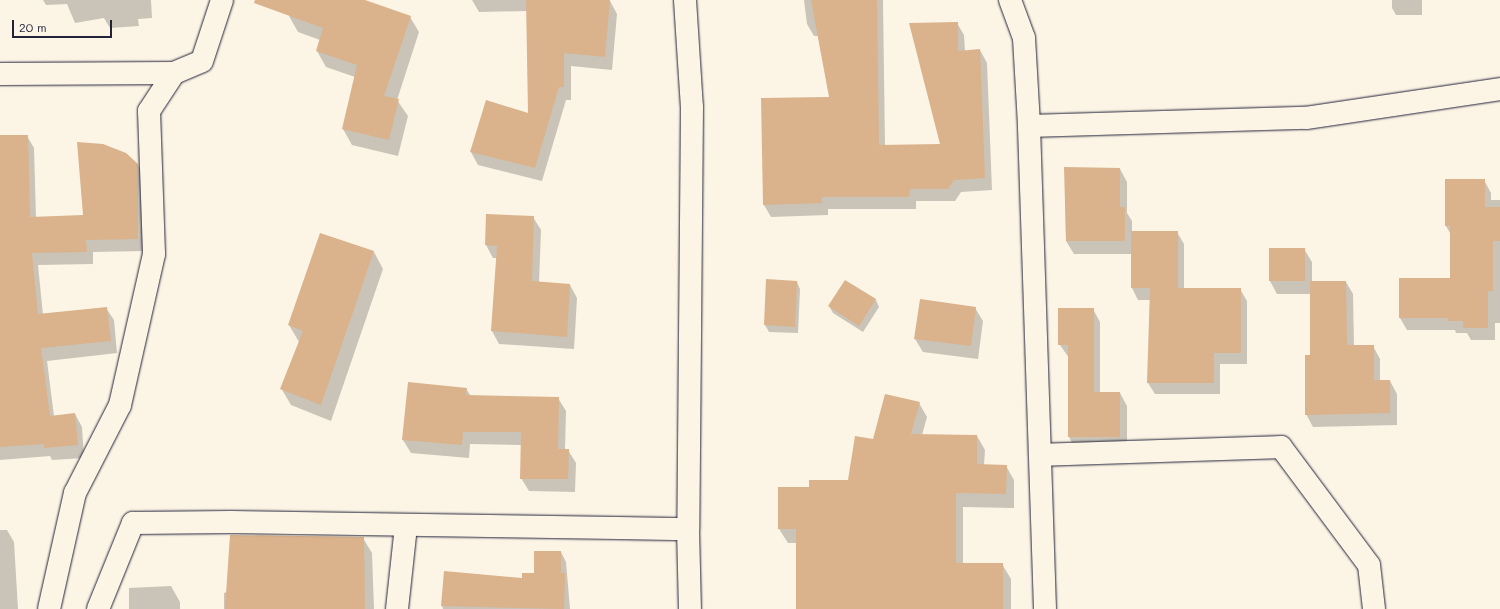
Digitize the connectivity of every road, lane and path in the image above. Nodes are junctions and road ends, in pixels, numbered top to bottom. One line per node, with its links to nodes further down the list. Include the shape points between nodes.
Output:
1 (222, 0): 4 (street, via 202,61)
2 (685, 0): 10 (street, via 692,107)
3 (1010, 0): 7 (street, via 1024,38)
4 (174, 73): 5 (street); 11 (street, via 149,111 154,254 120,405 75,492)
5 (0, 74)
6 (1500, 89): 7 (street, via 1306,118)
7 (1029, 126): 8 (street)
8 (1040, 455): 15 (street); 16 (street, via 1281,447 1369,565)
9 (406, 526): 10 (street); 12 (street, via 231,522 133,524); 13 (street)
10 (688, 529): 14 (street)
11 (49, 609)
12 (98, 609)
13 (397, 609)
14 (690, 609)
15 (1045, 609)
16 (1374, 609)

